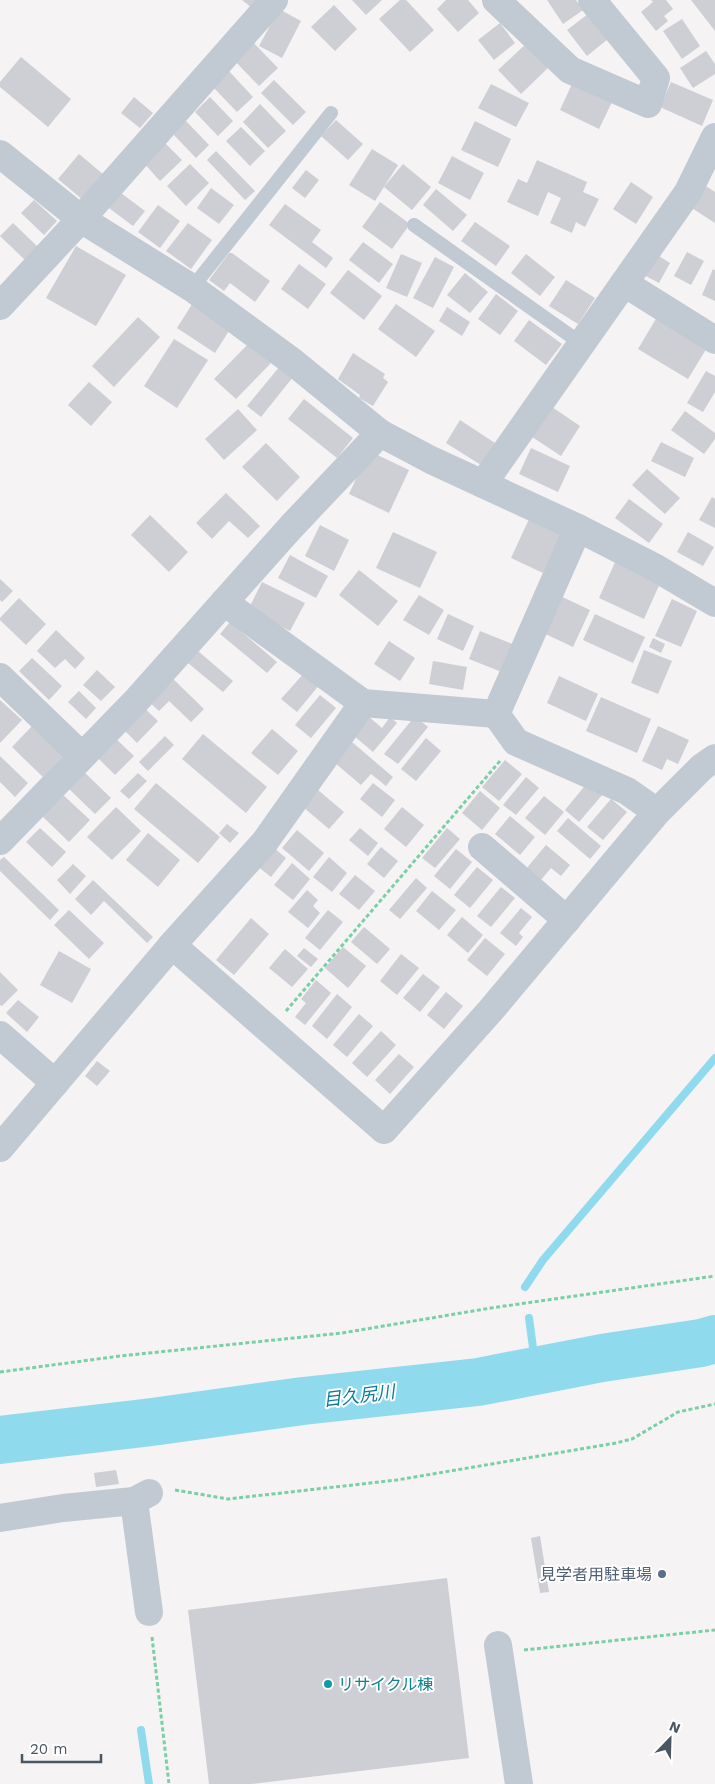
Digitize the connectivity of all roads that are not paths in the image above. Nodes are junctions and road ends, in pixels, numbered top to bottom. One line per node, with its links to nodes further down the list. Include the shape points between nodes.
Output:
1 (274, 0): 7 (street)
2 (496, 0): 3 (street, via 570,70 648,104 656,78)
3 (592, 0)
4 (331, 113): 10 (lane)
5 (715, 137): 9 (street, via 688,192)
6 (0, 154): 7 (street)
7 (82, 219): 10 (street); 11 (street)
8 (414, 225): 13 (lane)
9 (624, 283): 12 (street); 13 (street)
10 (192, 288): 14 (street, via 293,362)
11 (0, 306)
12 (715, 340)
13 (582, 344): 15 (street)
14 (380, 433): 15 (street); 17 (street)
15 (483, 484): 16 (street)
16 (578, 528): 18 (street); 21 (street)
17 (224, 602): 20 (street); 22 (street)
18 (715, 603)
19 (0, 677): 22 (street)
20 (363, 703): 21 (street); 28 (street, via 264,843)
21 (496, 714): 24 (street, via 516,742 627,791)
22 (82, 756): 25 (street)
23 (715, 758): 24 (street)
24 (657, 812): 27 (street)
25 (0, 841)
26 (482, 847): 27 (street)
27 (566, 920): 28 (street, via 384,1130)
28 (172, 945): 30 (street)
29 (0, 1035): 30 (street)
30 (55, 1083): 31 (street)
31 (0, 1148)
32 (0, 1518): 33 (street, via 142,1497)
33 (149, 1612)
34 (498, 1649): 35 (street)
35 (519, 1784)

